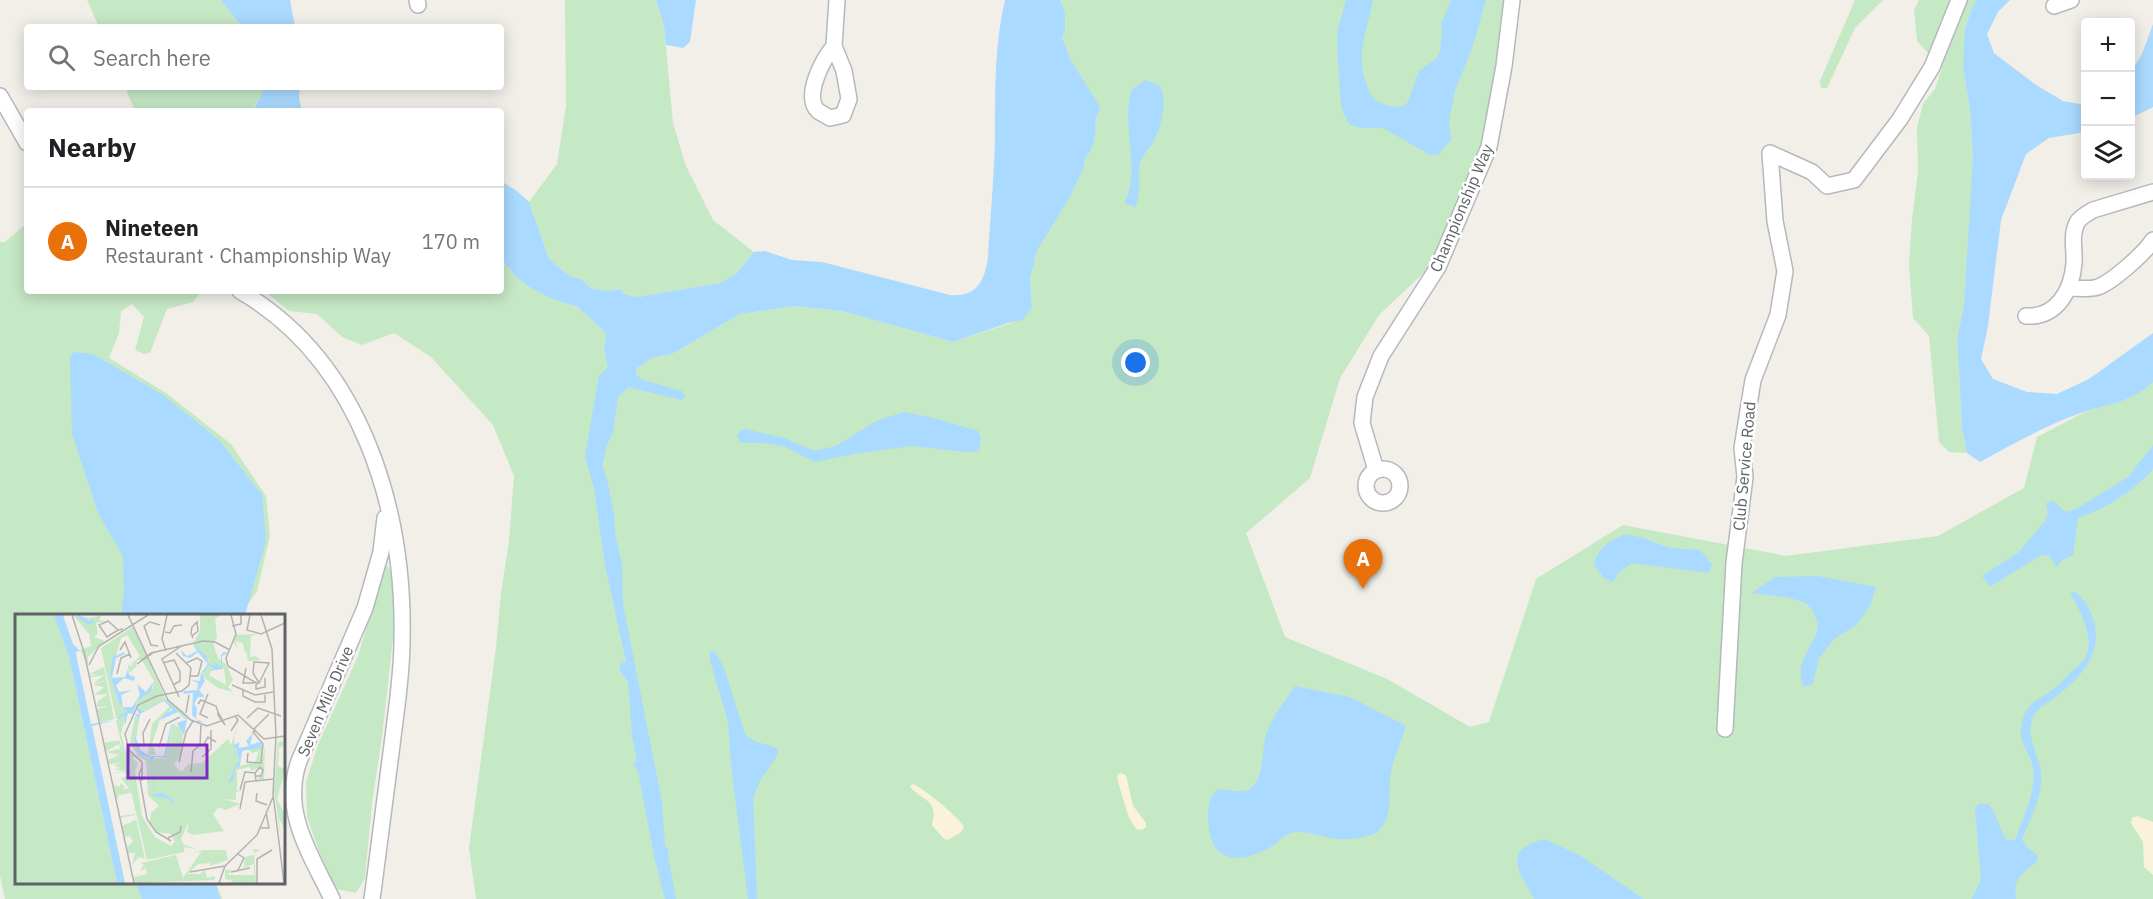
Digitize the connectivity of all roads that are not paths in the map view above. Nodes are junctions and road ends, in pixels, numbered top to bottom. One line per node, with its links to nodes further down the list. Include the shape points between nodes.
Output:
1 (837, 0): 6 (street)
2 (1512, 0): 14 (street, Championship Way, via 1489,147 1438,267 1381,356 1365,397 1362,423)
3 (1959, 0): 16 (street, Club Service Road, via 1932,67 1854,180 1827,186 1812,172 1770,153 1775,221 1785,271 1778,315 1753,380 1742,448 1745,477 1734,563)
4 (2071, 0): 5 (street)
5 (2054, 6)
6 (834, 46)
7 (0, 96): 8 (street)
8 (24, 138)
9 (2153, 192): 11 (street, via 2093,210 2078,222)
10 (2153, 240): 11 (street, via 2141,255 2101,286)
11 (2069, 288): 13 (street, via 2048,312)
12 (244, 294): 15 (street, Seven Mile Drive, via 294,332 328,369 358,419)
13 (2026, 316)
14 (1376, 470)
15 (385, 500): 17 (street, Seven Mile Drive, via 381,552 365,608 299,761 294,782 295,818); 18 (street, Seven Mile Drive, via 398,557 402,641)
16 (1725, 729)
17 (332, 899)
18 (372, 899)

